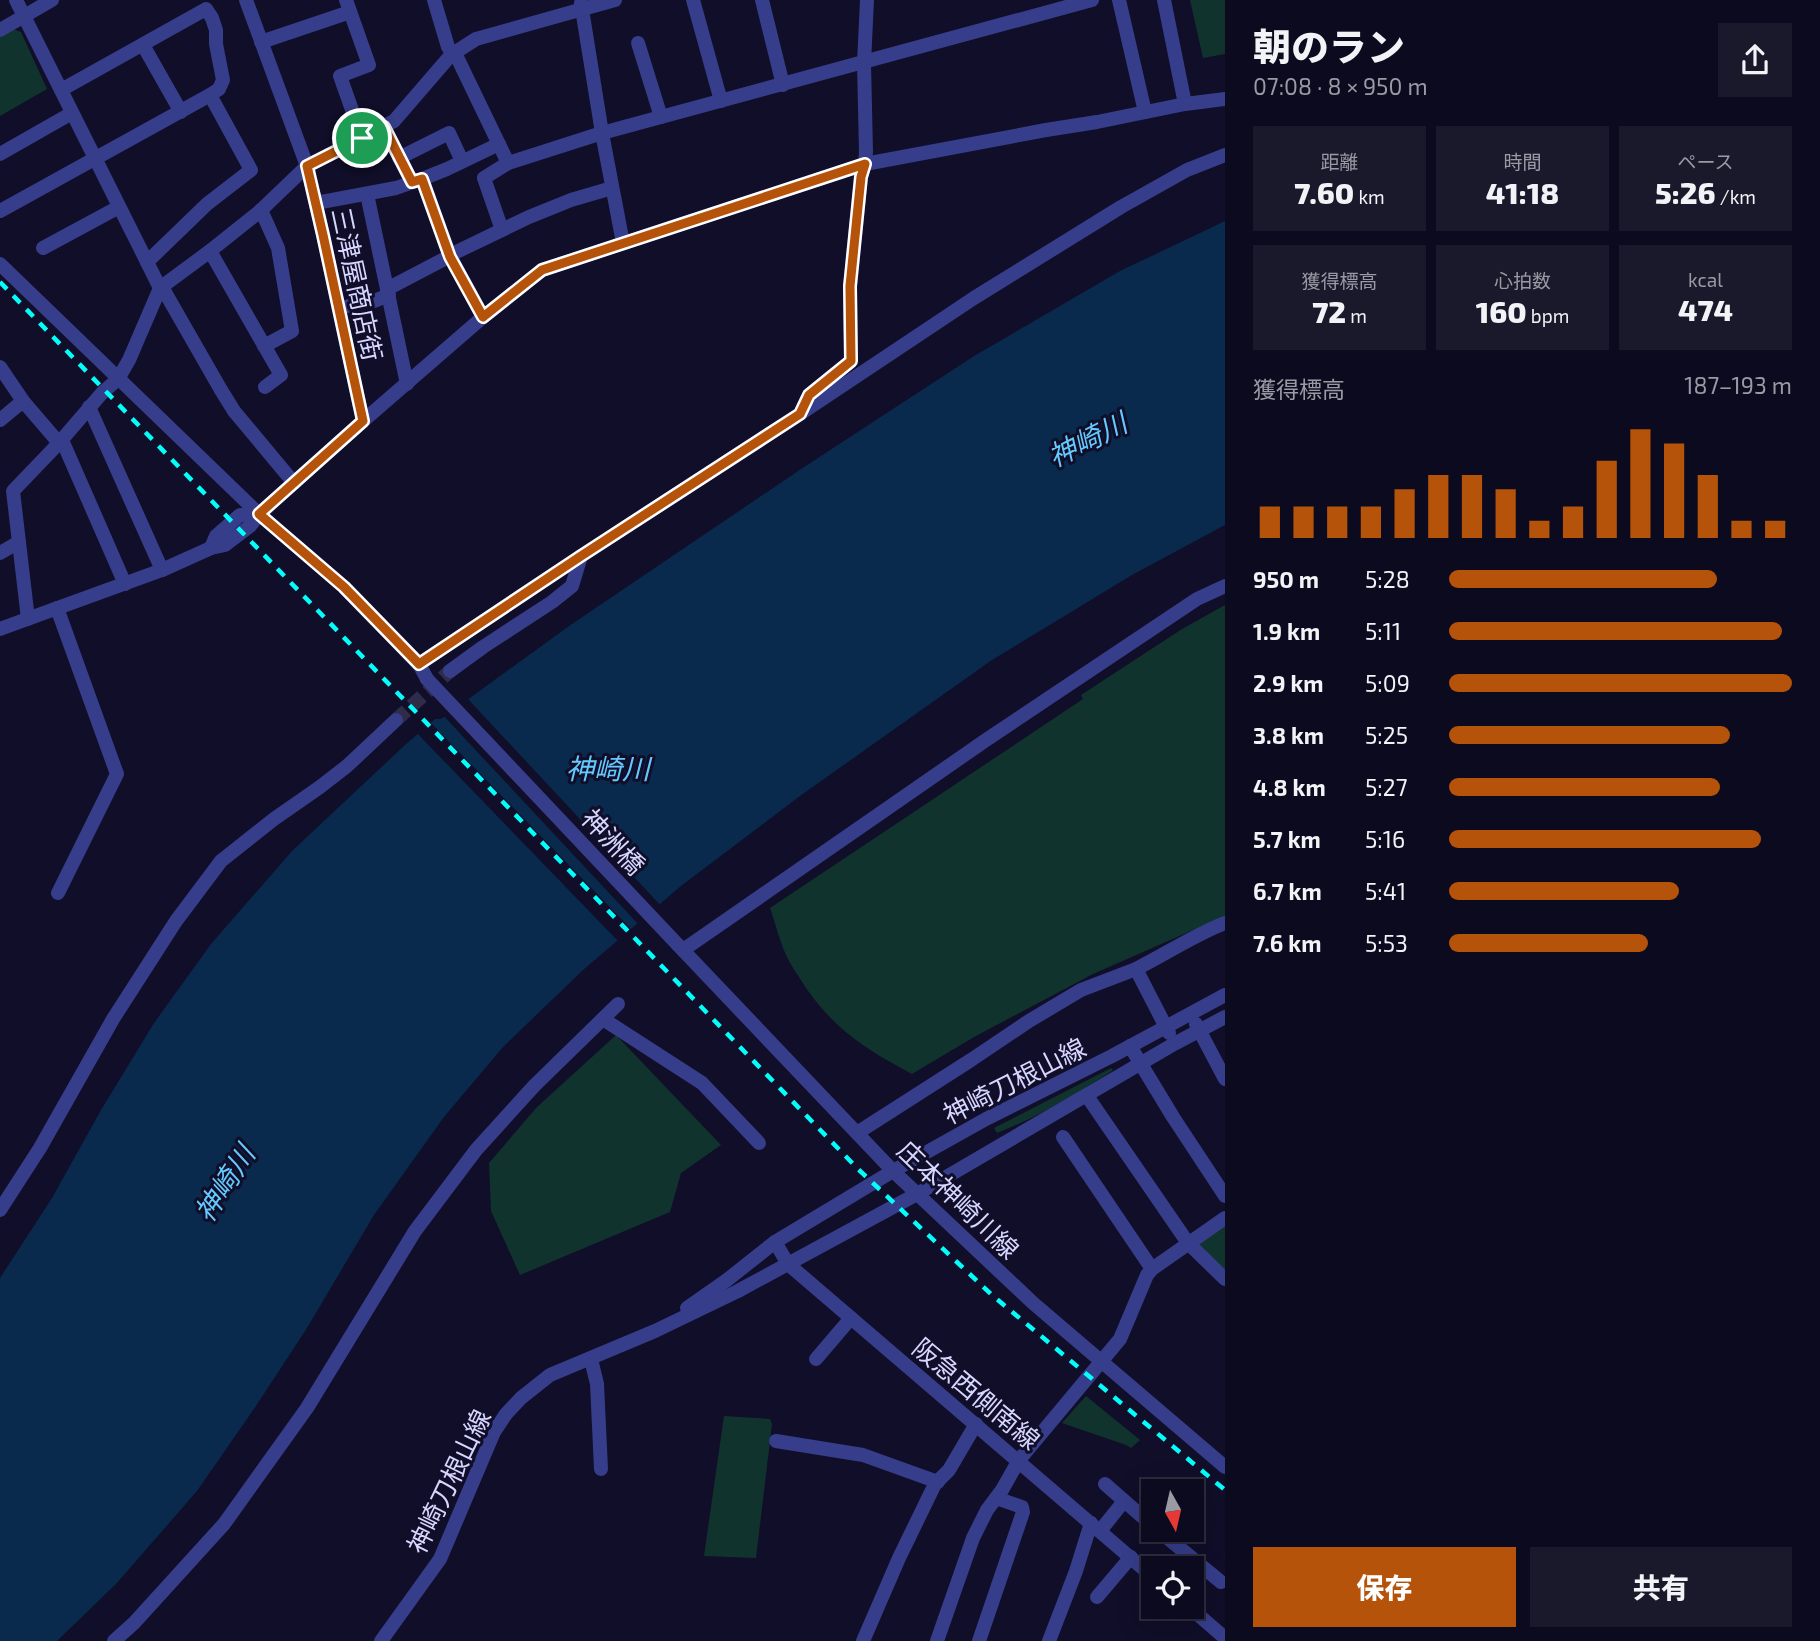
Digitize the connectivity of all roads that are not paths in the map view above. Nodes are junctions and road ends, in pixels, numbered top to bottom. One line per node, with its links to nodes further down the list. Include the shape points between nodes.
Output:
1 (16, 0): 14 (street)
2 (52, 0): 14 (street)
3 (246, 0): 16 (street, 三津屋商店街)
4 (434, 0): 19 (street)
5 (615, 0): 12 (street)
6 (692, 0): 25 (street)
7 (762, 0): 21 (street)
8 (867, 0): 20 (street)
9 (1091, 0): 20 (street)
10 (1119, 0): 28 (street)
11 (1164, 0): 26 (street)
12 (581, 4): 19 (street, via 476,39); 32 (street)
13 (348, 6): 16 (street); 33 (street, via 369,65 340,76)
14 (24, 16): 15 (street); 22 (street)
15 (0, 30)
16 (261, 42): 42 (street, 三津屋商店街)
17 (638, 43): 30 (street)
18 (143, 45): 22 (street); 23 (street, via 206,9 216,30 223,80); 27 (street)
19 (454, 54): 31 (street); 34 (street)
20 (864, 62): 21 (street); 41 (street)
21 (783, 85): 25 (street)
22 (61, 90): 29 (street)
23 (210, 95): 27 (street); 55 (street, via 251,170 207,204)
24 (1225, 99): 26 (street)
25 (721, 101): 30 (street)
26 (1185, 104): 28 (street)
27 (181, 111): 38 (street)
28 (1145, 112): 41 (street)
29 (72, 113): 35 (street); 38 (street)
30 (661, 117): 32 (street)
31 (384, 127): 33 (street); 37 (street)
32 (602, 133): 40 (street); 44 (street)
33 (362, 138): 42 (street)
34 (499, 144): 39 (street); 40 (street)
35 (0, 154)
36 (1225, 155): 68 (street, via 1186,170 1075,235)
37 (399, 158): 39 (street, via 449,133); 43 (street)
38 (96, 159): 47 (street); 49 (street)
39 (463, 161): 43 (street)
40 (508, 163): 50 (street, via 484,178)
41 (865, 164): 51 (street); 68 (street, via 850,286 851,361 809,395)
42 (307, 166): 46 (street, 三津屋商店街); 48 (street)
43 (417, 180): 45 (street); 54 (street)
44 (612, 188): 50 (street); 51 (street)
45 (367, 194): 46 (street); 58 (street)
46 (316, 203): 59 (street, 三津屋商店街)
47 (119, 207): 52 (street); 55 (street)
48 (261, 210): 53 (street); 61 (street, via 278,248 292,331)
49 (0, 211)
50 (502, 230): 54 (street)
51 (623, 243): 60 (street, via 542,270)
52 (43, 248)
53 (210, 251): 57 (street); 61 (street)
54 (450, 256): 58 (street); 60 (street)
55 (147, 262): 57 (street)
56 (0, 264): 63 (street, 神洲橋)
57 (161, 288): 63 (street); 72 (street, via 234,411)
58 (388, 292): 59 (street); 64 (street)
59 (339, 308): 70 (street, 三津屋商店街)
60 (483, 317): 64 (street)
61 (264, 346): 65 (street, via 281,375)
62 (0, 367): 66 (street)
63 (118, 379): 67 (street); 73 (street, 神洲橋)
64 (407, 384): 70 (street)
65 (265, 387)
66 (23, 401): 69 (street); 71 (street)
67 (89, 407): 71 (street); 77 (street)
68 (800, 414): 76 (street)
69 (0, 419)
70 (363, 421): 72 (street)
71 (61, 442): 74 (street, via 13,491); 78 (street)
72 (294, 483): 73 (street)
73 (259, 514): 77 (street, via 225,545); 83 (street, 神洲橋, via 344,587)
74 (19, 542): 75 (street); 81 (street)
75 (0, 553)
76 (581, 556): 83 (street); 84 (street, via 572,586)
77 (162, 570): 78 (street)
78 (125, 584): 80 (street)
79 (1225, 586): 88 (street, via 1198,599)
80 (57, 608): 81 (street); 86 (street, via 117,774)
81 (28, 619): 82 (street)
82 (0, 629)
83 (419, 664): 88 (street, 神洲橋, bridge, via 427,679)
84 (450, 671)
85 (396, 720): 108 (street, via 347,766 221,861 120,1008)
86 (58, 893)
87 (1225, 923): 89 (street)
88 (680, 948): 102 (street, 庄本神崎川線)
89 (1136, 969): 95 (street); 102 (street, via 1081,990)
90 (1225, 995): 92 (street, 神崎刀根山線)
91 (618, 1004): 94 (street)
92 (1191, 1013): 95 (street, 神崎刀根山線); 96 (street)
93 (1225, 1017): 96 (street, 神崎刀根山線)
94 (603, 1018): 104 (street, via 702,1083); 138 (street, via 476,1150 415,1231 307,1408 224,1524)
95 (1166, 1026): 97 (street); 98 (street, 神崎刀根山線)
96 (1199, 1031): 97 (street, 神崎刀根山線); 100 (street)
97 (1174, 1044): 99 (street, 神崎刀根山線)
98 (1130, 1046): 99 (street); 105 (street, 神崎刀根山線)
99 (1141, 1064): 101 (street, 神崎刀根山線); 107 (street)
100 (1225, 1079)
101 (1087, 1096): 106 (street, 神崎刀根山線); 111 (street)
102 (857, 1133): 105 (street, 庄本神崎川線)
103 (1063, 1137): 113 (street)
104 (759, 1143)
105 (893, 1171): 106 (street, 庄本神崎川線); 110 (street, 神崎刀根山線)
106 (917, 1194): 112 (street, 神崎刀根山線); 119 (street, 庄本神崎川線)
107 (1225, 1196)
108 (0, 1210)
109 (1225, 1218): 111 (street)
110 (775, 1242): 112 (street, 阪急西側南線); 116 (street, 神崎刀根山線)
111 (1188, 1243): 113 (street); 114 (street)
112 (788, 1264): 115 (street, 阪急西側南線); 116 (street, 神崎刀根山線)
113 (1152, 1269): 119 (street, via 1120,1339)
114 (1225, 1279)
115 (851, 1318): 118 (street); 120 (street, 阪急西側南線)
116 (655, 1331): 117 (street, 神崎刀根山線)
117 (591, 1359): 124 (street, via 597,1384); 139 (street, 神崎刀根山線, via 550,1375 506,1414 440,1559)
118 (816, 1359)
119 (1101, 1362): 122 (street); 123 (street, 庄本神崎川線)
120 (976, 1424): 122 (street, 阪急西側南線); 125 (street)
121 (776, 1441): 125 (street, via 863,1455)
122 (1019, 1460): 127 (street); 130 (street, 阪急西側南線)
123 (1225, 1466)
124 (601, 1469)
125 (938, 1482): 140 (street)
126 (1105, 1484): 128 (street)
127 (996, 1498): 141 (street, via 973,1538); 142 (street, via 1022,1507 1023,1512)
128 (1124, 1501): 129 (street); 130 (street)
129 (1141, 1515)
130 (1096, 1527): 132 (street, 阪急西側南線); 143 (street)
131 (1173, 1542): 134 (street)
132 (1131, 1557): 133 (street, 阪急西側南線); 135 (street)
133 (1141, 1566)
134 (1221, 1582)
135 (1097, 1597)
136 (1203, 1619): 137 (street)
137 (1225, 1638)
138 (114, 1641)
139 (381, 1641)
140 (863, 1641)
141 (937, 1641)
142 (979, 1641)
143 (1049, 1641)

